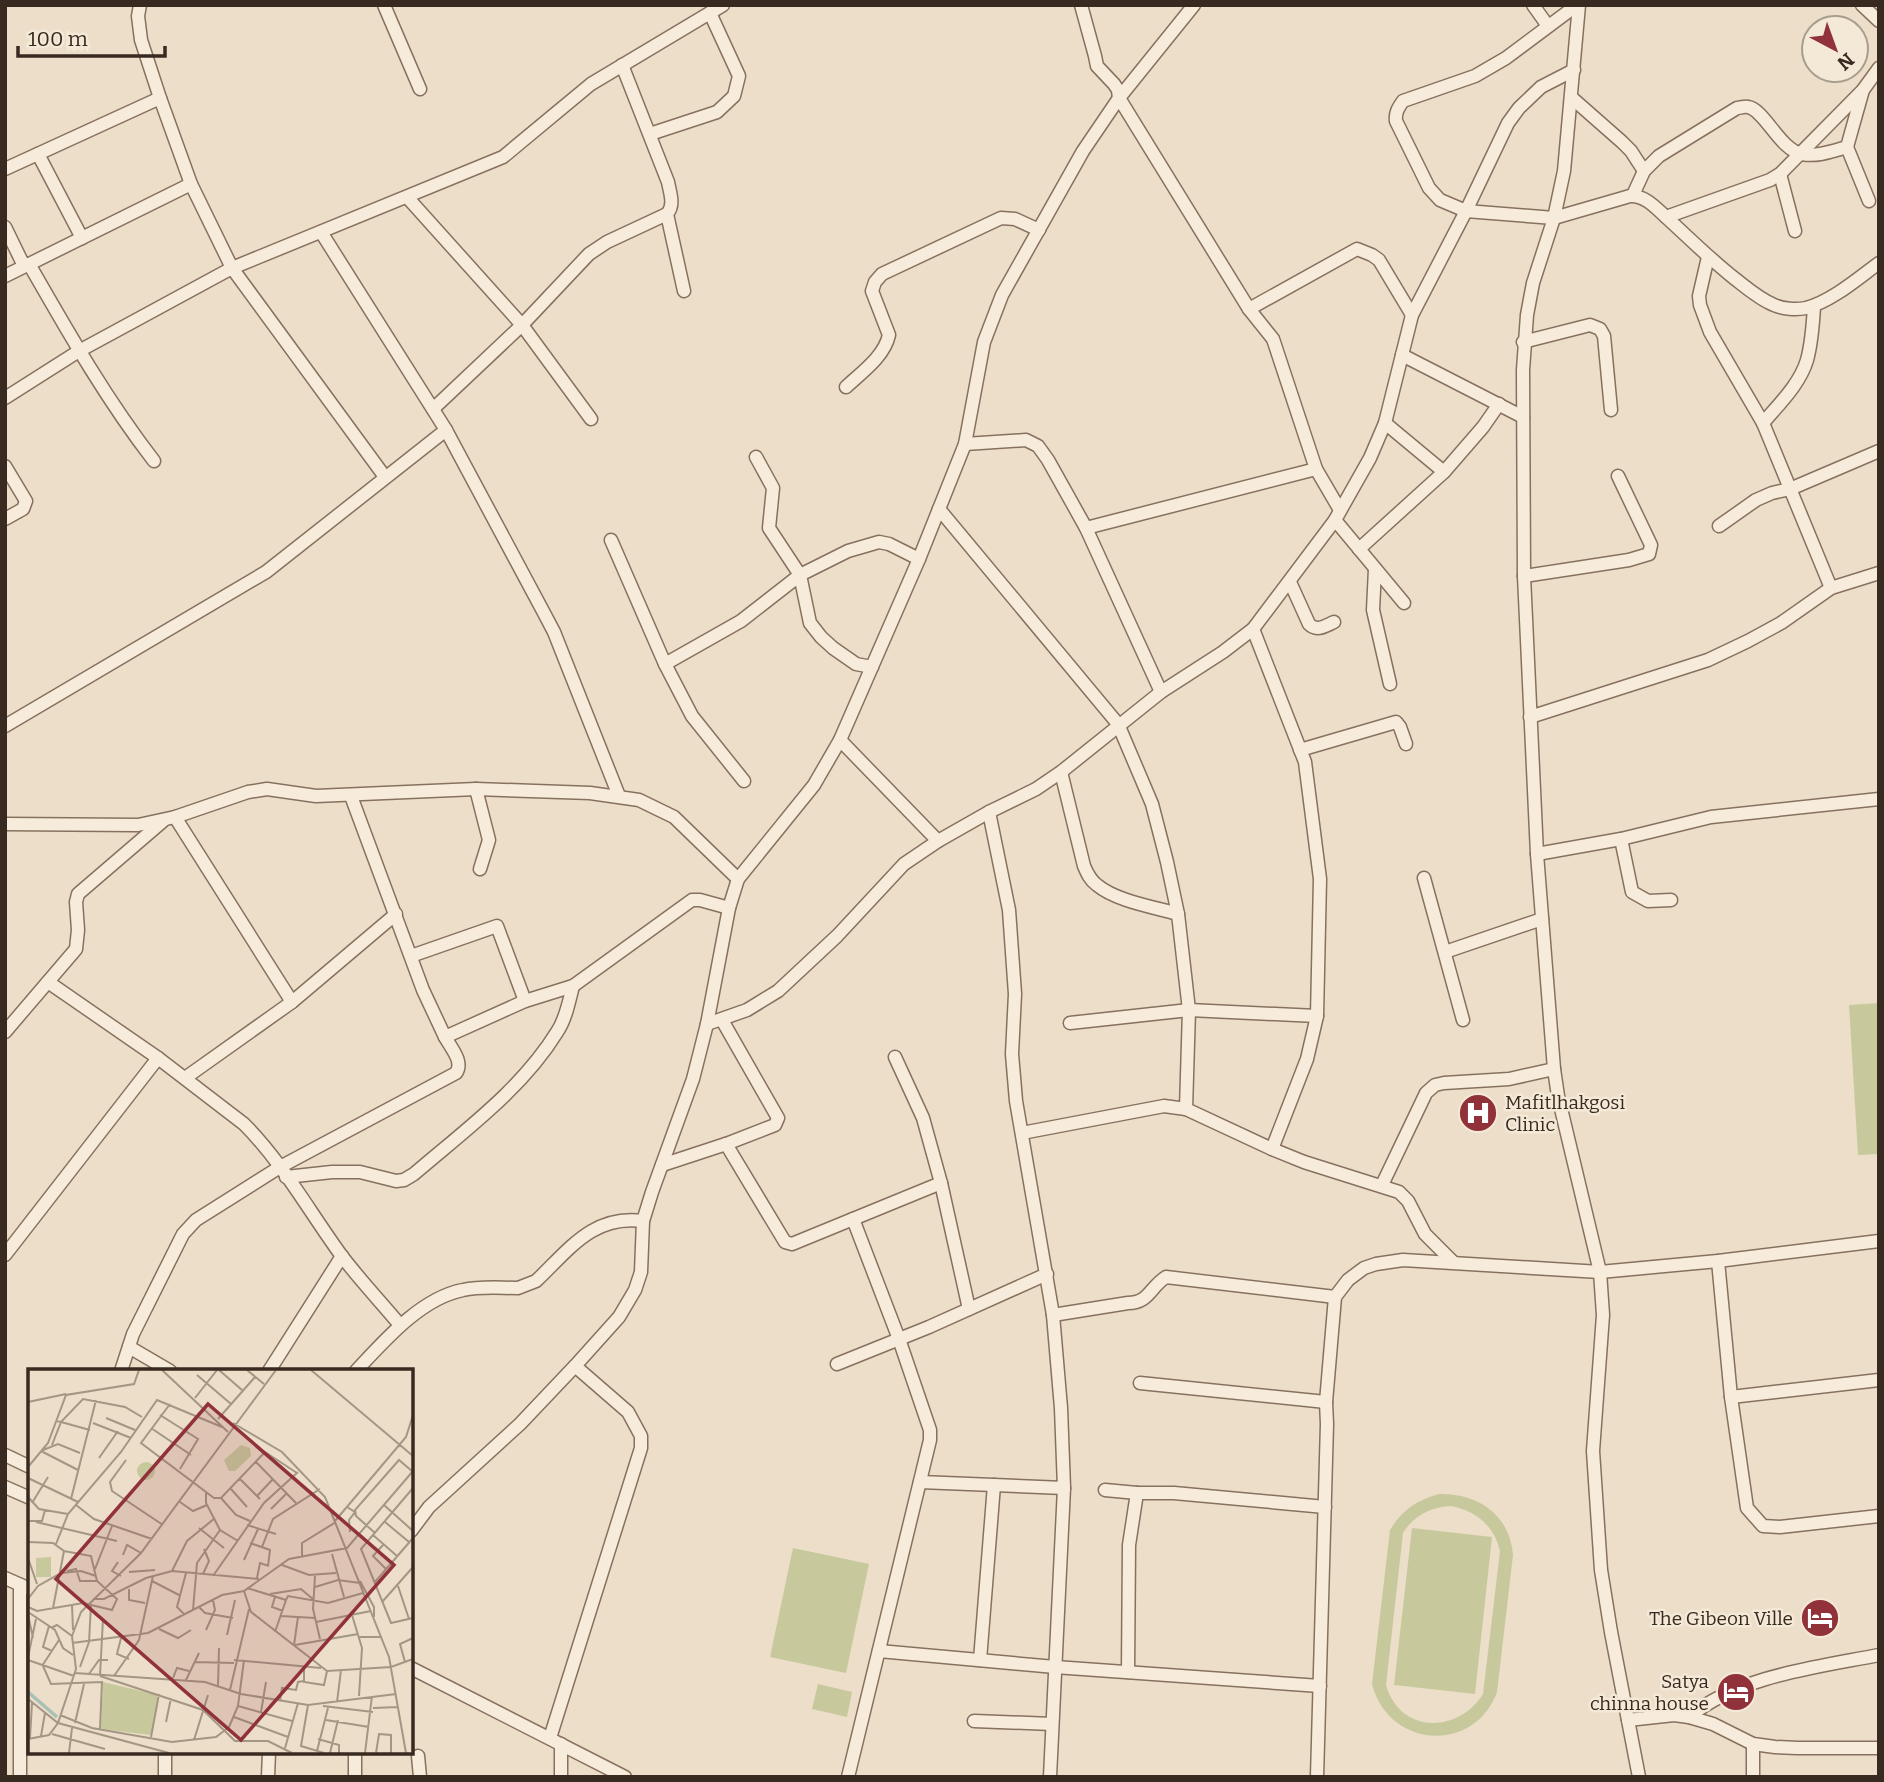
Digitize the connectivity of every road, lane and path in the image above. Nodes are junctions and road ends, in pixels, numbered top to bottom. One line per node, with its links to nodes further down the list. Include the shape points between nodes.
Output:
1 (140, 5): 18 (street, via 141,40)
2 (384, 5): 15 (street)
3 (723, 5): 9 (street)
4 (1081, 5): 17 (street, via 1097,66)
5 (1194, 5): 17 (street)
6 (1533, 5): 11 (street)
7 (1578, 5): 11 (street); 14 (street)
8 (1862, 5): 10 (street)
9 (710, 13): 12 (street); 22 (street, via 738,76 733,96 717,111)
10 (1879, 21)
11 (1548, 26): 33 (street, via 1475,76 1403,102 1397,110 1396,121 1429,188 1440,200)
12 (622, 65): 22 (street); 31 (street, via 584,88 503,157)
13 (1879, 68): 16 (street)
14 (1574, 70): 19 (street); 33 (street, via 1541,87 1518,108)
15 (420, 89)
16 (1863, 90): 20 (street); 21 (street)
17 (1119, 97): 38 (street); 49 (street)
18 (160, 98): 24 (street); 29 (street)
19 (1572, 98): 27 (street, via 1631,151); 36 (street)
20 (1838, 115): 21 (street); 25 (street)
21 (1855, 122): 23 (street)
22 (650, 134): 34 (street, via 668,183 672,203)
23 (1847, 147): 25 (street); 32 (street)
24 (38, 154): 26 (street); 41 (street)
25 (1801, 154): 27 (street, via 1747,106 1687,137); 28 (street)
26 (5, 169)
27 (1644, 171): 30 (street)
28 (1780, 174): 35 (street); 39 (street)
29 (191, 184): 41 (street); 45 (street)
30 (1633, 195): 35 (street); 36 (street)
31 (407, 197): 40 (street); 51 (street)
32 (1869, 201)
33 (1466, 211): 36 (street); 50 (street)
34 (667, 214): 47 (street); 51 (street, via 589,254)
35 (1666, 217): 42 (street)
36 (1554, 218): 52 (street, via 1533,283)
37 (5, 227): 44 (street)
38 (1031, 227): 55 (street, via 1001,218 882,274 872,291 889,335 887,342 883,352); 65 (street, via 984,342)
39 (1796, 231)
40 (321, 232): 45 (street); 58 (street)
41 (82, 238): 44 (street)
42 (1708, 257): 48 (street, via 1776,306); 63 (street, via 1700,305 1710,332)
43 (1879, 263): 48 (street)
44 (27, 265): 46 (street); 53 (street)
45 (232, 268): 53 (street); 73 (street)
46 (5, 276)
47 (684, 291)
48 (1814, 306): 63 (street, via 1807,363)
49 (1249, 309): 50 (street, via 1357,249 1379,260); 70 (street, via 1273,339)
50 (1412, 315): 54 (street)
51 (522, 325): 58 (street); 61 (street)
52 (1524, 342): 59 (street, via 1590,325 1600,329); 60 (street)
53 (79, 351): 56 (street); 68 (street)
54 (1402, 355): 57 (street); 62 (street)
55 (846, 387)
56 (5, 398)
57 (1499, 404): 60 (street); 71 (street)
58 (433, 409): 64 (street)
59 (1611, 410)
60 (1523, 417): 86 (street)
61 (591, 419)
62 (1385, 423): 71 (street); 76 (street)
63 (1763, 424): 74 (street)
64 (446, 430): 73 (street); 106 (street, via 554,632)
65 (965, 444): 75 (street); 79 (street, via 1033,442)
66 (1879, 451): 74 (street)
67 (756, 457): 85 (street, via 773,488 769,528)
68 (154, 461)
69 (5, 466): 77 (street, via 26,501 23,509)
70 (1316, 469): 76 (street); 79 (street)
71 (1444, 472): 81 (street)
72 (1618, 476): 86 (street, via 1651,545 1649,554)
73 (385, 477): 98 (street, via 267,572)
74 (1790, 489): 78 (street, via 1756,500); 88 (street)
75 (939, 509): 82 (street); 97 (street)
76 (1337, 515): 81 (street); 87 (street)
77 (5, 519)
78 (1719, 526)
79 (1086, 528): 95 (street)
80 (611, 540): 92 (street)
81 (1359, 548): 83 (street)
82 (919, 559): 85 (street, via 879,542 848,551); 93 (street)
83 (1375, 569): 89 (street); 94 (street, via 1373,610)
84 (1879, 573): 88 (street)
85 (800, 575): 92 (street, via 741,621); 93 (street, via 810,623 833,648 856,664)
86 (1524, 576): 96 (street)
87 (1290, 582): 90 (street, via 1313,628); 91 (street)
88 (1831, 588): 96 (street, via 1781,623 1708,660)
89 (1404, 603)
90 (1334, 622)
91 (1253, 629): 95 (street); 101 (street)
92 (665, 664): 103 (street, via 692,716)
93 (872, 667): 99 (street)
94 (1390, 684)
95 (1161, 692): 97 (street)
96 (1530, 717): 113 (street)
97 (1118, 724): 102 (street); 120 (street, via 1152,804)
98 (5, 726)
99 (840, 740): 112 (street); 116 (street, via 814,785)
100 (1406, 744): 101 (street, via 1396,722)
101 (1300, 750): 129 (street, via 1320,879)
102 (1061, 772): 108 (street); 120 (street, via 1089,877 1119,897)
103 (744, 781)
104 (476, 789): 105 (street); 106 (street); 114 (street, via 488,840)
105 (351, 796): 109 (street, via 267,789); 119 (street)
106 (619, 796): 116 (street, via 674,817)
107 (1879, 799): 111 (street, via 1711,817)
108 (989, 812): 112 (street); 141 (street, via 1009,910 1015,994 1012,1054)
109 (171, 818): 110 (street, via 138,825); 124 (street, via 78,894 76,949); 127 (street)
110 (5, 824)
111 (1621, 839): 113 (street); 117 (street, via 1632,892 1648,901)
112 (938, 841): 130 (street, via 904,864 778,991)
113 (1537, 854): 121 (street)
114 (480, 869)
115 (1423, 878): 122 (street)
116 (738, 879): 118 (street)
117 (1671, 900)
118 (729, 908): 125 (street, via 692,901); 133 (street)
119 (396, 914): 123 (street); 127 (street)
120 (1178, 915): 128 (street)
121 (1542, 919): 122 (street); 138 (street)
122 (1445, 952): 131 (street)
123 (411, 956): 126 (street, via 497,926); 135 (street)
124 (48, 982): 134 (street); 137 (street)
125 (573, 986): 126 (street); 145 (street, via 558,1031 539,1057 507,1093 414,1174 396,1181 360,1172)
126 (525, 1001): 135 (street)
127 (292, 1002): 139 (street)
128 (1189, 1010): 129 (street); 132 (street); 140 (street)
129 (1317, 1016): 143 (street, via 1307,1059)
130 (722, 1020): 133 (street); 142 (street, via 778,1119 775,1125)
131 (1463, 1020)
132 (1070, 1023)
133 (707, 1024): 144 (street)
134 (5, 1032)
135 (445, 1037): 145 (street, via 459,1063 456,1073)
136 (895, 1057): 146 (street, via 923,1118)
137 (159, 1058): 139 (street); 151 (street)
138 (1554, 1069): 147 (street, via 1509,1079 1435,1085 1426,1093); 155 (street)
139 (185, 1078): 145 (street, via 244,1124)
140 (1186, 1109): 141 (street, via 1164,1106); 143 (street)
141 (1022, 1133): 156 (street)
142 (726, 1144): 144 (street); 148 (street, via 785,1242 792,1244)
143 (1272, 1149): 147 (street)
144 (662, 1165): 149 (street)
145 (283, 1172): 152 (street); 162 (street, via 188,1227)
146 (941, 1183): 148 (street); 158 (street)
147 (1382, 1185): 154 (street, via 1408,1201 1425,1234)
148 (853, 1219): 161 (street)
149 (643, 1221): 160 (street, via 601,1225 526,1286 456,1291); 164 (street, via 641,1272 635,1290 619,1317)
150 (1879, 1241): 153 (street)
151 (5, 1255)
152 (342, 1256): 160 (street); 167 (street)
153 (1718, 1261): 155 (street); 171 (street)
154 (1452, 1262): 155 (street); 157 (street, via 1376,1264 1348,1280)
155 (1600, 1272): 196 (street, via 1603,1315 1593,1451 1601,1570)
156 (1046, 1274): 158 (street); 159 (street)
157 (1335, 1297): 159 (street, via 1166,1277 1138,1303); 172 (street)
158 (970, 1309): 161 (street)
159 (1053, 1315): 178 (street)
160 (400, 1325): 168 (street)
161 (899, 1339): 163 (street); 175 (street, via 930,1430)
162 (129, 1347): 165 (street); 166 (street)
163 (837, 1364)
164 (575, 1366): 184 (street, via 429,1507); 199 (street, via 628,1412 641,1436 641,1448)
165 (122, 1369)
166 (167, 1369)
167 (270, 1369)
168 (358, 1369)
169 (1879, 1380): 171 (street)
170 (1140, 1383): 172 (street)
171 (1731, 1397): 183 (street, via 1747,1508 1763,1526)
172 (1326, 1402): 182 (street)
173 (5, 1455): 174 (street)
174 (28, 1466)
175 (920, 1482): 176 (street); 187 (street)
176 (994, 1485): 178 (street); 189 (street)
177 (5, 1487): 181 (street)
178 (1064, 1488): 190 (street)
179 (1105, 1490): 180 (street)
180 (1137, 1493): 182 (street); 192 (street, via 1129,1545)
181 (28, 1498)
182 (1325, 1507): 193 (street)
183 (1879, 1516)
184 (413, 1528)
185 (5, 1578): 186 (street)
186 (25, 1587): 195 (street)
187 (879, 1651): 189 (street); 213 (street)
188 (1879, 1655): 194 (street, via 1808,1667 1737,1689)
189 (980, 1660): 190 (street)
190 (1055, 1667): 192 (street); 198 (street)
191 (413, 1669): 199 (street)
192 (1128, 1672): 193 (street)
193 (1320, 1686): 215 (street)
194 (1689, 1717): 196 (street); 200 (street)
195 (25, 1719): 206 (street)
196 (1628, 1720): 216 (street)
197 (974, 1721): 198 (street)
198 (1052, 1724): 214 (street)
199 (555, 1741): 211 (street); 212 (street)
200 (1754, 1744): 201 (street); 217 (street)
201 (1879, 1748)
202 (165, 1754): 207 (street)
203 (269, 1754): 208 (street)
204 (355, 1754): 209 (street)
205 (418, 1756): 210 (street)
206 (20, 1777)
207 (165, 1777)
208 (268, 1777)
209 (355, 1777)
210 (421, 1777)
211 (561, 1777)
212 (625, 1777)
213 (848, 1777)
214 (1050, 1777)
215 (1317, 1777)
216 (1639, 1777)
217 (1753, 1777)

